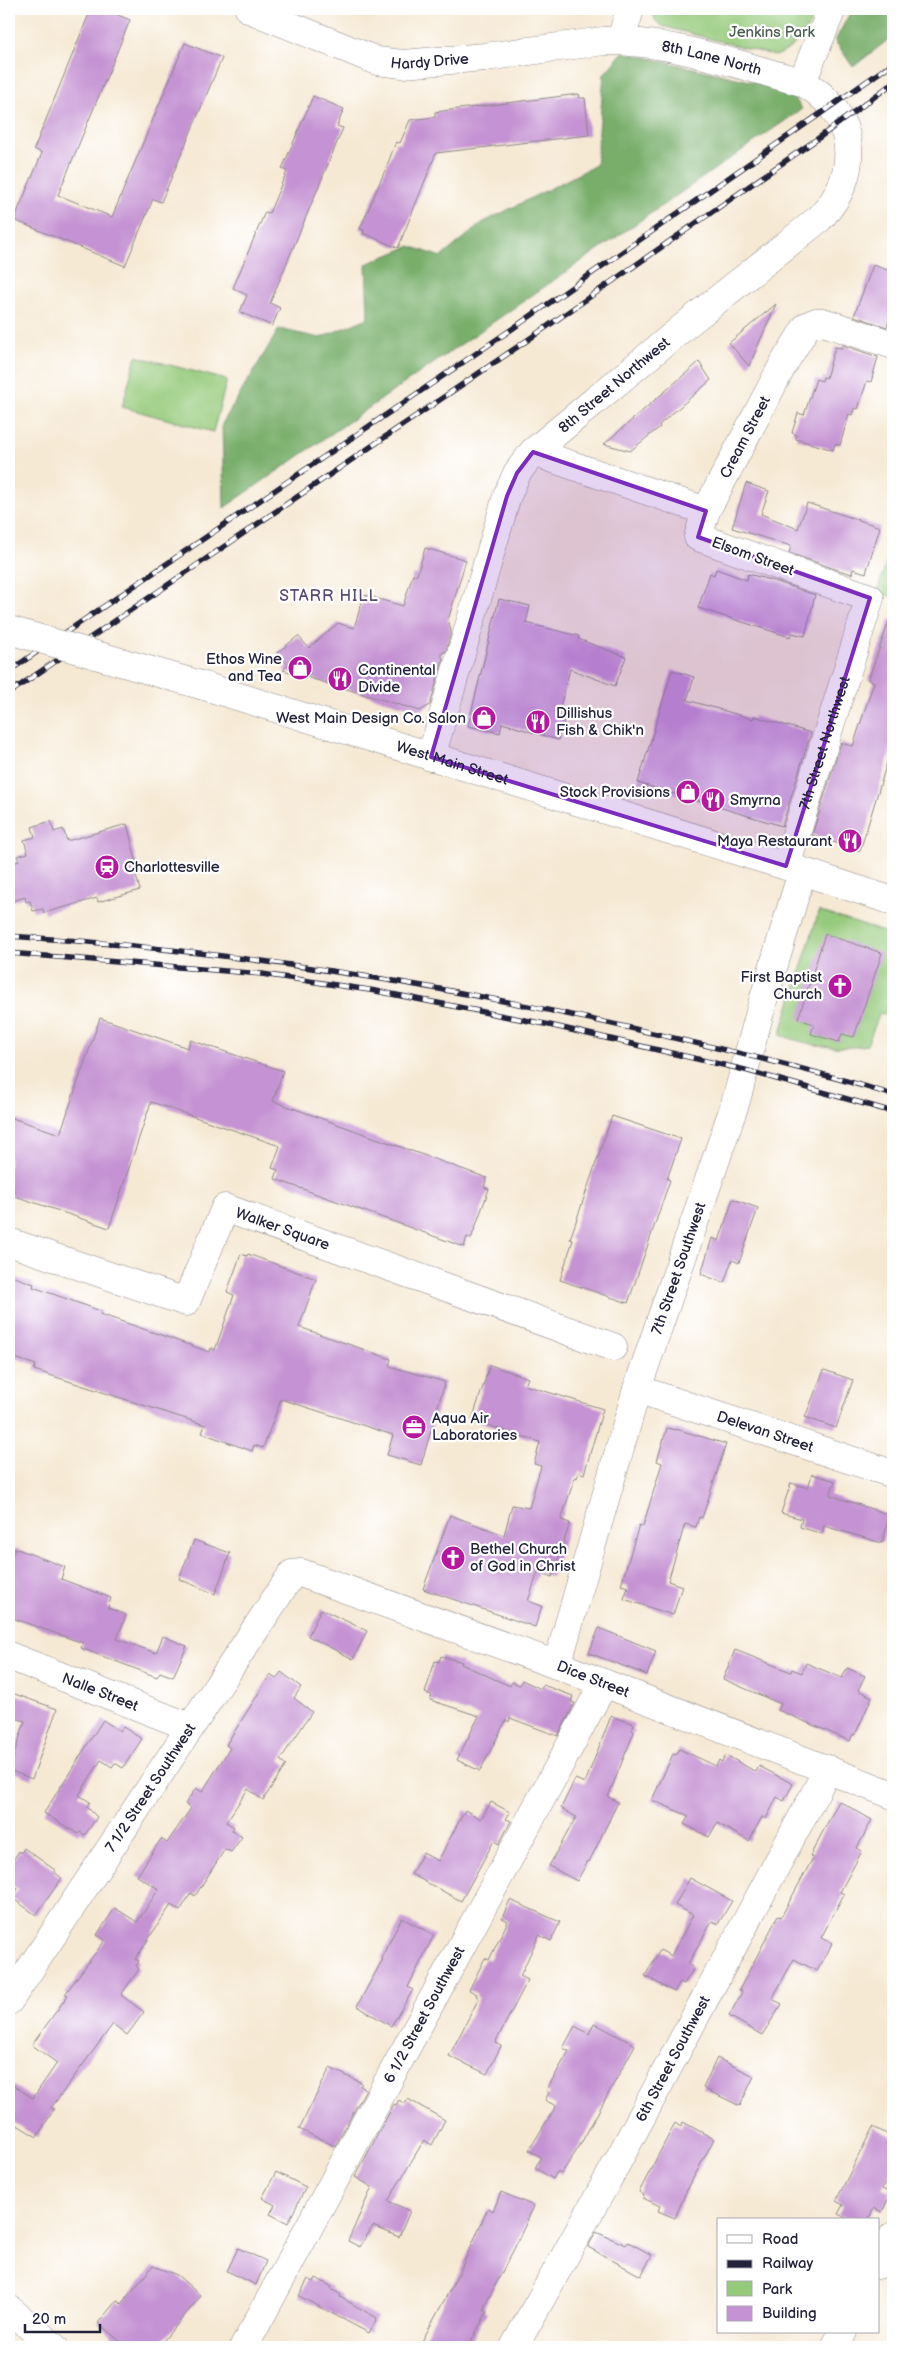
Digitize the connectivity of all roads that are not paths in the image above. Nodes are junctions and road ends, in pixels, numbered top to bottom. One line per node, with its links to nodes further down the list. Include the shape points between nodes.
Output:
1 (249, 9): 4 (street, Hardy Drive, via 377,62 403,64 485,57)
2 (630, 9): 4 (street)
3 (832, 9): 5 (street)
4 (621, 40): 5 (street, 8th Lane North, via 655,44)
5 (802, 82): 7 (street, 8th Street Northwest, via 818,91 833,106 843,125 848,146 847,171 832,206)
6 (893, 345): 8 (street, Cream Street, via 824,322 807,326)
7 (533, 452): 8 (street); 11 (street, 8th Street Northwest, via 517,473 502,512)
8 (706, 511): 9 (street, Elsom Street, via 698,537 870,598)
9 (863, 620): 12 (street, 7th Street Northwest)
10 (9, 630): 11 (street, West Main Street, bridge, via 204,686)
11 (431, 757): 12 (street, West Main Street)
12 (794, 869): 13 (street, West Main Street); 16 (street, 7th Street Southwest, via 735,1104)
13 (893, 901)
14 (9, 1242): 15 (street, Walker Square, via 186,1302 225,1208)
15 (613, 1347)
16 (637, 1389): 17 (street, Delevan Street); 20 (street, 7th Street Southwest)
17 (893, 1474)
18 (292, 1574): 20 (street, Dice Street, via 301,1573); 22 (street, 7 1/2 Street Southwest)
19 (9, 1656): 22 (street, Nalle Street)
20 (557, 1665): 21 (street, Dice Street)
21 (604, 1683): 23 (street, Dice Street); 29 (street, 6 1/2 Street Southwest)
22 (190, 1727): 25 (street, 7 1/2 Street Southwest)
23 (828, 1769): 24 (street, Dice Street); 30 (street, 6th Street Southwest, via 612,2172)
24 (893, 1795)
25 (9, 2001)
26 (9, 2309): 28 (street)
27 (842, 2334): 31 (street)
28 (54, 2347)
29 (244, 2347)
30 (514, 2347)
31 (835, 2347)

